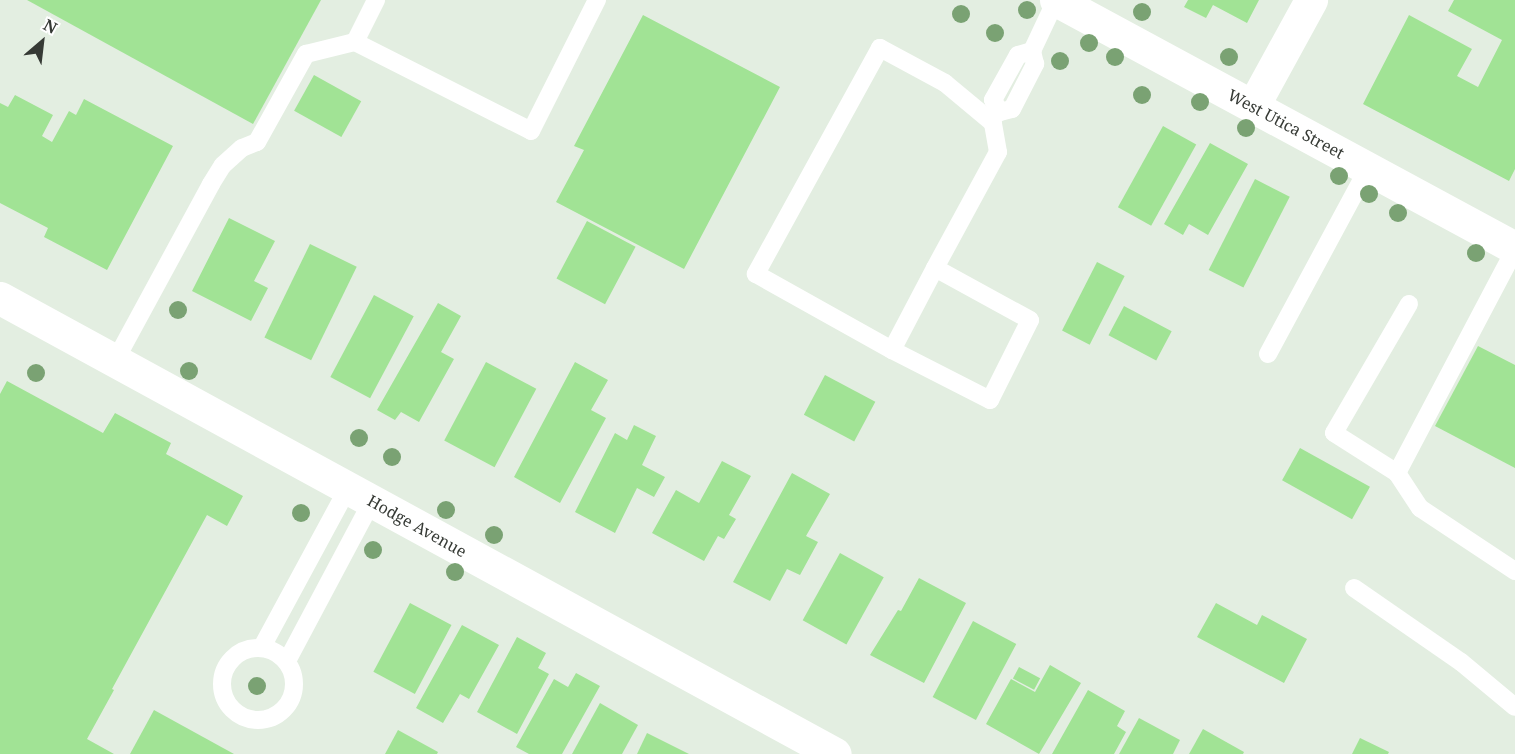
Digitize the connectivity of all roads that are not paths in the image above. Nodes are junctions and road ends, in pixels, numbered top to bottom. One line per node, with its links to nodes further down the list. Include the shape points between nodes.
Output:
1 (376, 0): 5 (lane)
2 (597, 0): 5 (lane, via 531,131)
3 (1056, 0): 6 (street, West Utica Street); 7 (lane, via 1032,51 1018,56 993,100)
4 (1311, 0): 6 (street)
5 (355, 42): 15 (lane, via 306,54 257,142 242,148 223,165 211,184)
6 (1253, 106): 8 (street, West Utica Street)
7 (997, 118): 10 (lane, via 998,152); 13 (lane, via 945,83 880,48 756,274)
8 (1368, 168): 9 (street, West Utica Street); 14 (lane)
9 (1515, 249): 16 (lane)
10 (935, 268): 13 (lane); 13 (lane, via 1030,320 990,400)
11 (0, 298): 15 (street, Hodge Avenue)
12 (1409, 304): 16 (lane, via 1334,433)
13 (892, 350)
14 (1268, 354)
15 (115, 361): 17 (street, Hodge Avenue)
16 (1397, 473): 18 (lane, via 1420,508)
17 (360, 494): 20 (lane); 21 (lane); 23 (street, Hodge Avenue)
18 (1515, 572)
19 (1354, 588): 22 (lane, via 1452,656)
20 (262, 647): 21 (lane); 21 (lane, via 238,653 223,672 224,698 240,716 265,720 286,708 295,684)
21 (287, 661)
22 (1515, 707)
23 (835, 754)

